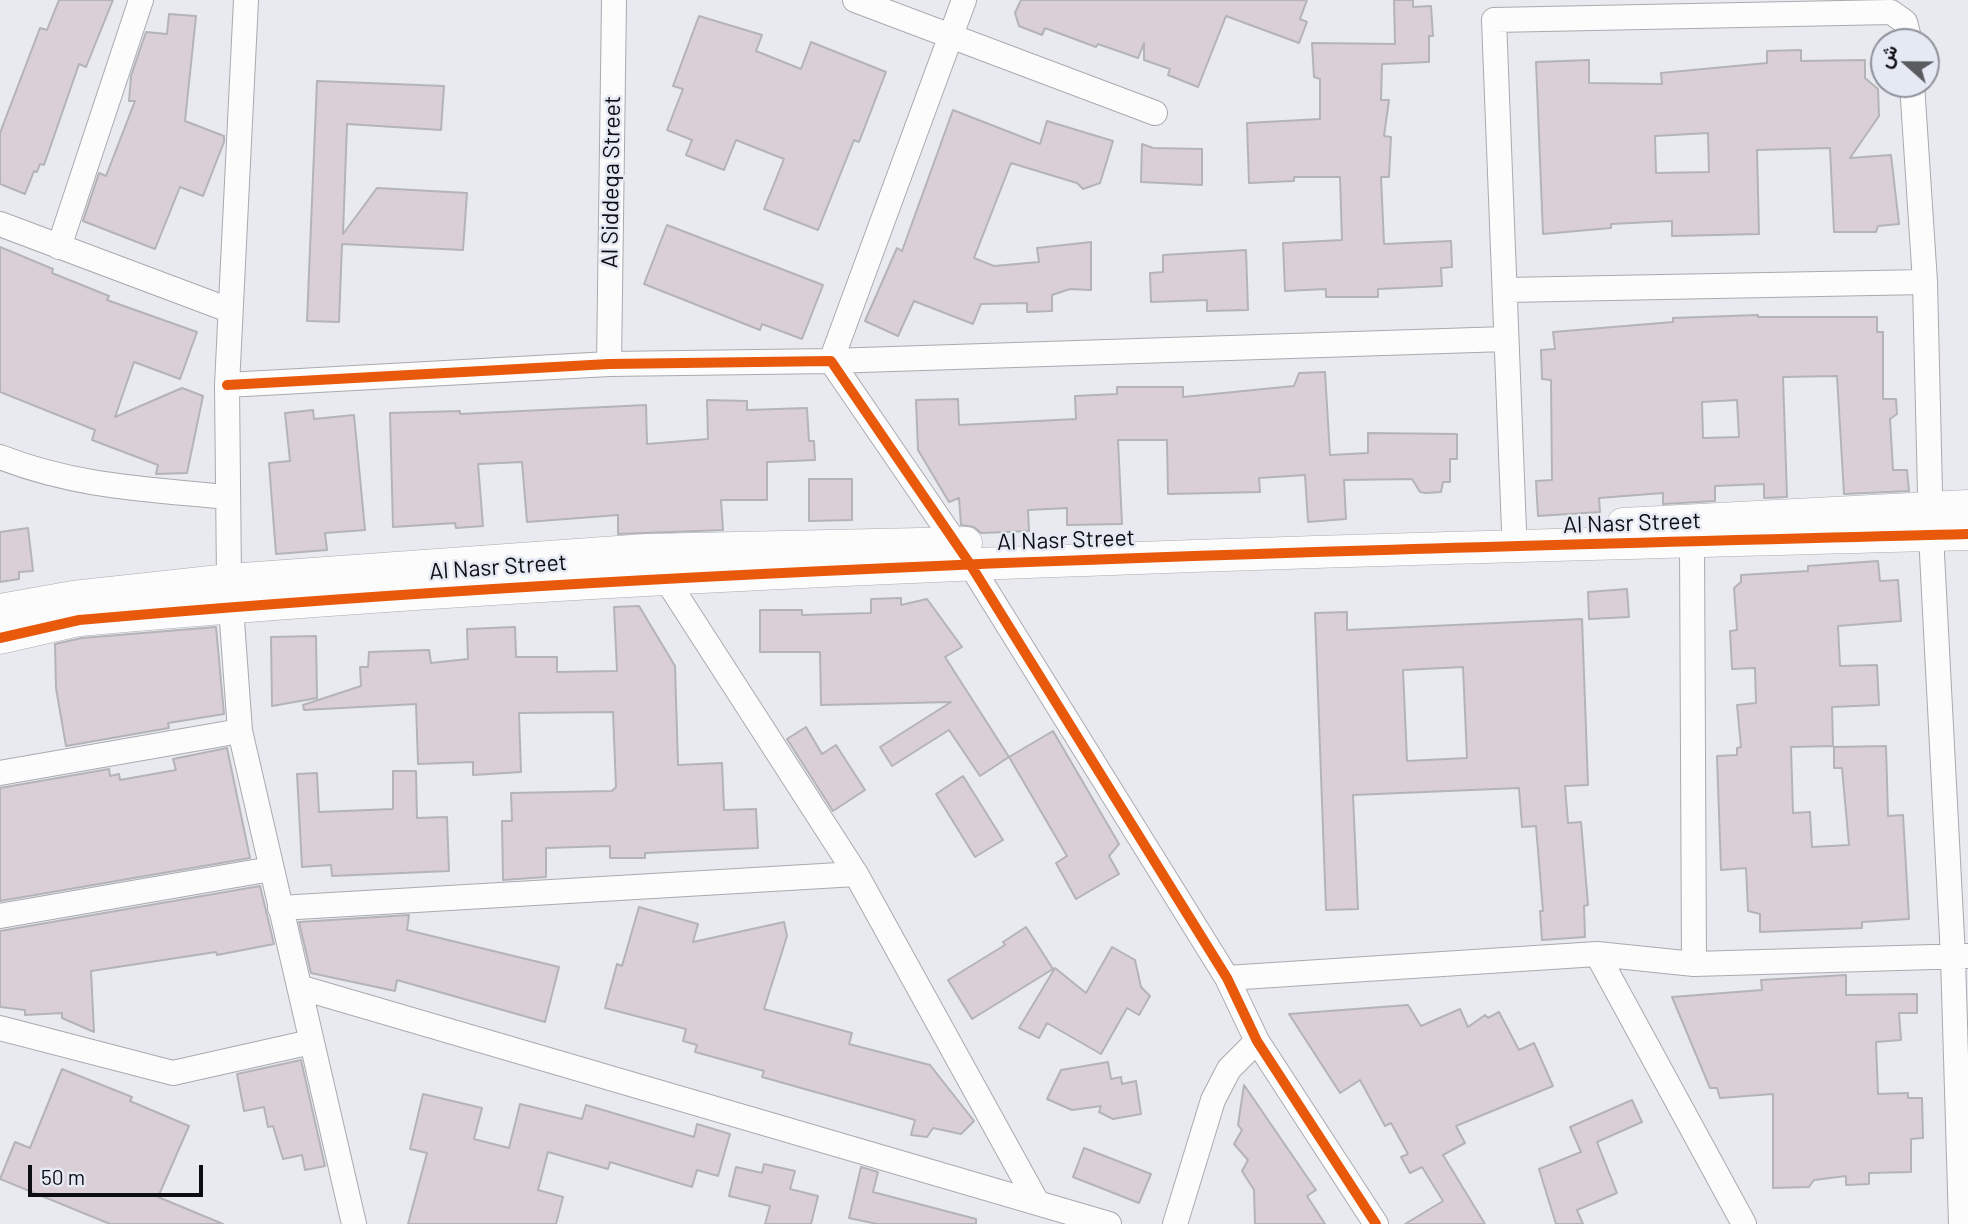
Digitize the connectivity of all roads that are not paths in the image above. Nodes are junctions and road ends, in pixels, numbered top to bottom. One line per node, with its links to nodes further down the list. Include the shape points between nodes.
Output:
1 (141, 0): 13 (street)
2 (246, 0): 16 (street)
3 (614, 0): 19 (street, Al Siddeqa Street)
4 (855, 0): 9 (street)
5 (964, 0): 9 (street)
6 (1668, 8): 7 (street); 8 (street, via 1891,12)
7 (1493, 10): 15 (street)
8 (1906, 28)
9 (949, 36): 11 (street); 18 (street)
10 (1913, 98): 14 (street)
11 (1155, 113)
12 (0, 224): 13 (street)
13 (59, 247): 16 (street)
14 (1924, 282): 15 (street); 24 (street)
15 (1506, 290): 17 (street)
16 (229, 310): 20 (street)
17 (1506, 339): 18 (street); 25 (street)
18 (831, 362): 19 (street); 28 (street)
19 (609, 363): 20 (street)
20 (227, 385): 22 (street)
21 (0, 457): 22 (street, via 90,484)
22 (227, 497): 30 (street)
23 (1968, 506): 24 (street, Al Nasr Street)
24 (1931, 521): 25 (street, Al Nasr Street); 26 (street, Al Nasr Street); 27 (street, Al Nasr Street); 40 (street)
25 (1514, 530): 28 (street, Al Nasr Street)
26 (1968, 534)
27 (1692, 542): 28 (street, Al Nasr Street); 41 (street)
28 (962, 553): 29 (street, Al Nasr Street); 30 (street, Al Nasr Street, via 646,550); 42 (street)
29 (664, 576): 30 (street, Al Nasr Street); 36 (street)
30 (230, 593): 31 (street, Al Nasr Street, via 73,597); 32 (street, Al Nasr Street); 33 (street)
31 (0, 610)
32 (0, 638)
33 (240, 731): 34 (street); 35 (street)
34 (0, 774)
35 (271, 869): 37 (street); 38 (street)
36 (856, 874): 37 (street); 47 (street)
37 (280, 908): 43 (street)
38 (0, 916)
39 (1597, 954): 41 (street); 42 (street); 52 (street)
40 (1961, 957): 41 (street); 53 (street)
41 (1694, 964)
42 (1227, 978): 45 (street)
43 (299, 987): 46 (street); 47 (street)
44 (0, 1028): 46 (street, via 173,1073)
45 (1257, 1041): 50 (street, via 1229,1069 1213,1100); 51 (street)
46 (311, 1042): 48 (street)
47 (1037, 1202): 49 (street)
48 (354, 1224)
49 (1109, 1224)
50 (1175, 1224)
51 (1376, 1224)
52 (1744, 1224)
53 (1961, 1224)

